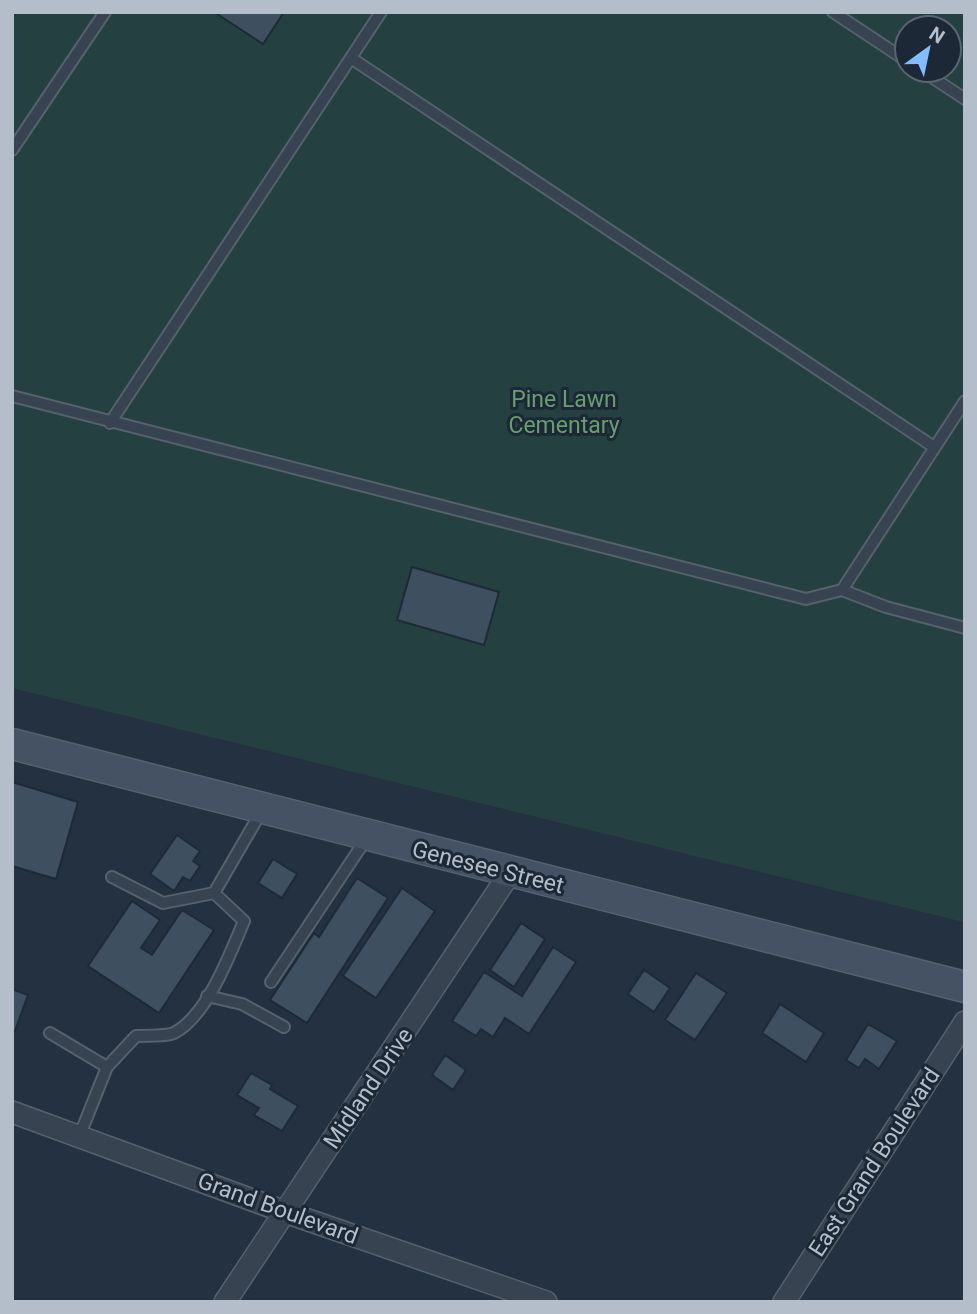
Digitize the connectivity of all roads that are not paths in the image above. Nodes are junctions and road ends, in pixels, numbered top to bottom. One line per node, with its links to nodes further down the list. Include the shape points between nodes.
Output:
1 (104, 12): 8 (lane)
2 (381, 12): 5 (lane)
3 (832, 12): 4 (lane)
4 (893, 52)
5 (351, 58): 11 (lane); 12 (lane)
6 (942, 84): 7 (lane)
7 (965, 99)
8 (12, 150)
9 (12, 396): 11 (lane)
10 (965, 401): 12 (lane)
11 (110, 423): 13 (lane, via 806,599)
12 (934, 447): 13 (lane)
13 (842, 590): 14 (lane)
14 (965, 628)
15 (12, 744): 16 (main road, Genesee Street)
16 (262, 809): 17 (main road, Genesee Street); 20 (lane)
17 (367, 836): 18 (main road, Genesee Street); 21 (lane)
18 (510, 873): 22 (main road, Genesee Street); 30 (street, Midland Drive)
19 (113, 877): 20 (lane, via 163,904)
20 (214, 894): 23 (lane, via 244,921)
21 (271, 982)
22 (965, 987)
23 (207, 996): 25 (lane, via 242,1004); 27 (lane, via 195,1016 173,1034 136,1036)
24 (965, 1022): 33 (street, East Grand Boulevard)
25 (284, 1027)
26 (50, 1033): 27 (lane)
27 (107, 1067): 29 (lane)
28 (12, 1112): 29 (street, Grand Boulevard)
29 (79, 1136): 30 (street, Grand Boulevard)
30 (285, 1212): 31 (street, Midland Drive); 32 (street, Grand Boulevard)
31 (225, 1302)
32 (545, 1302)
33 (784, 1302)

